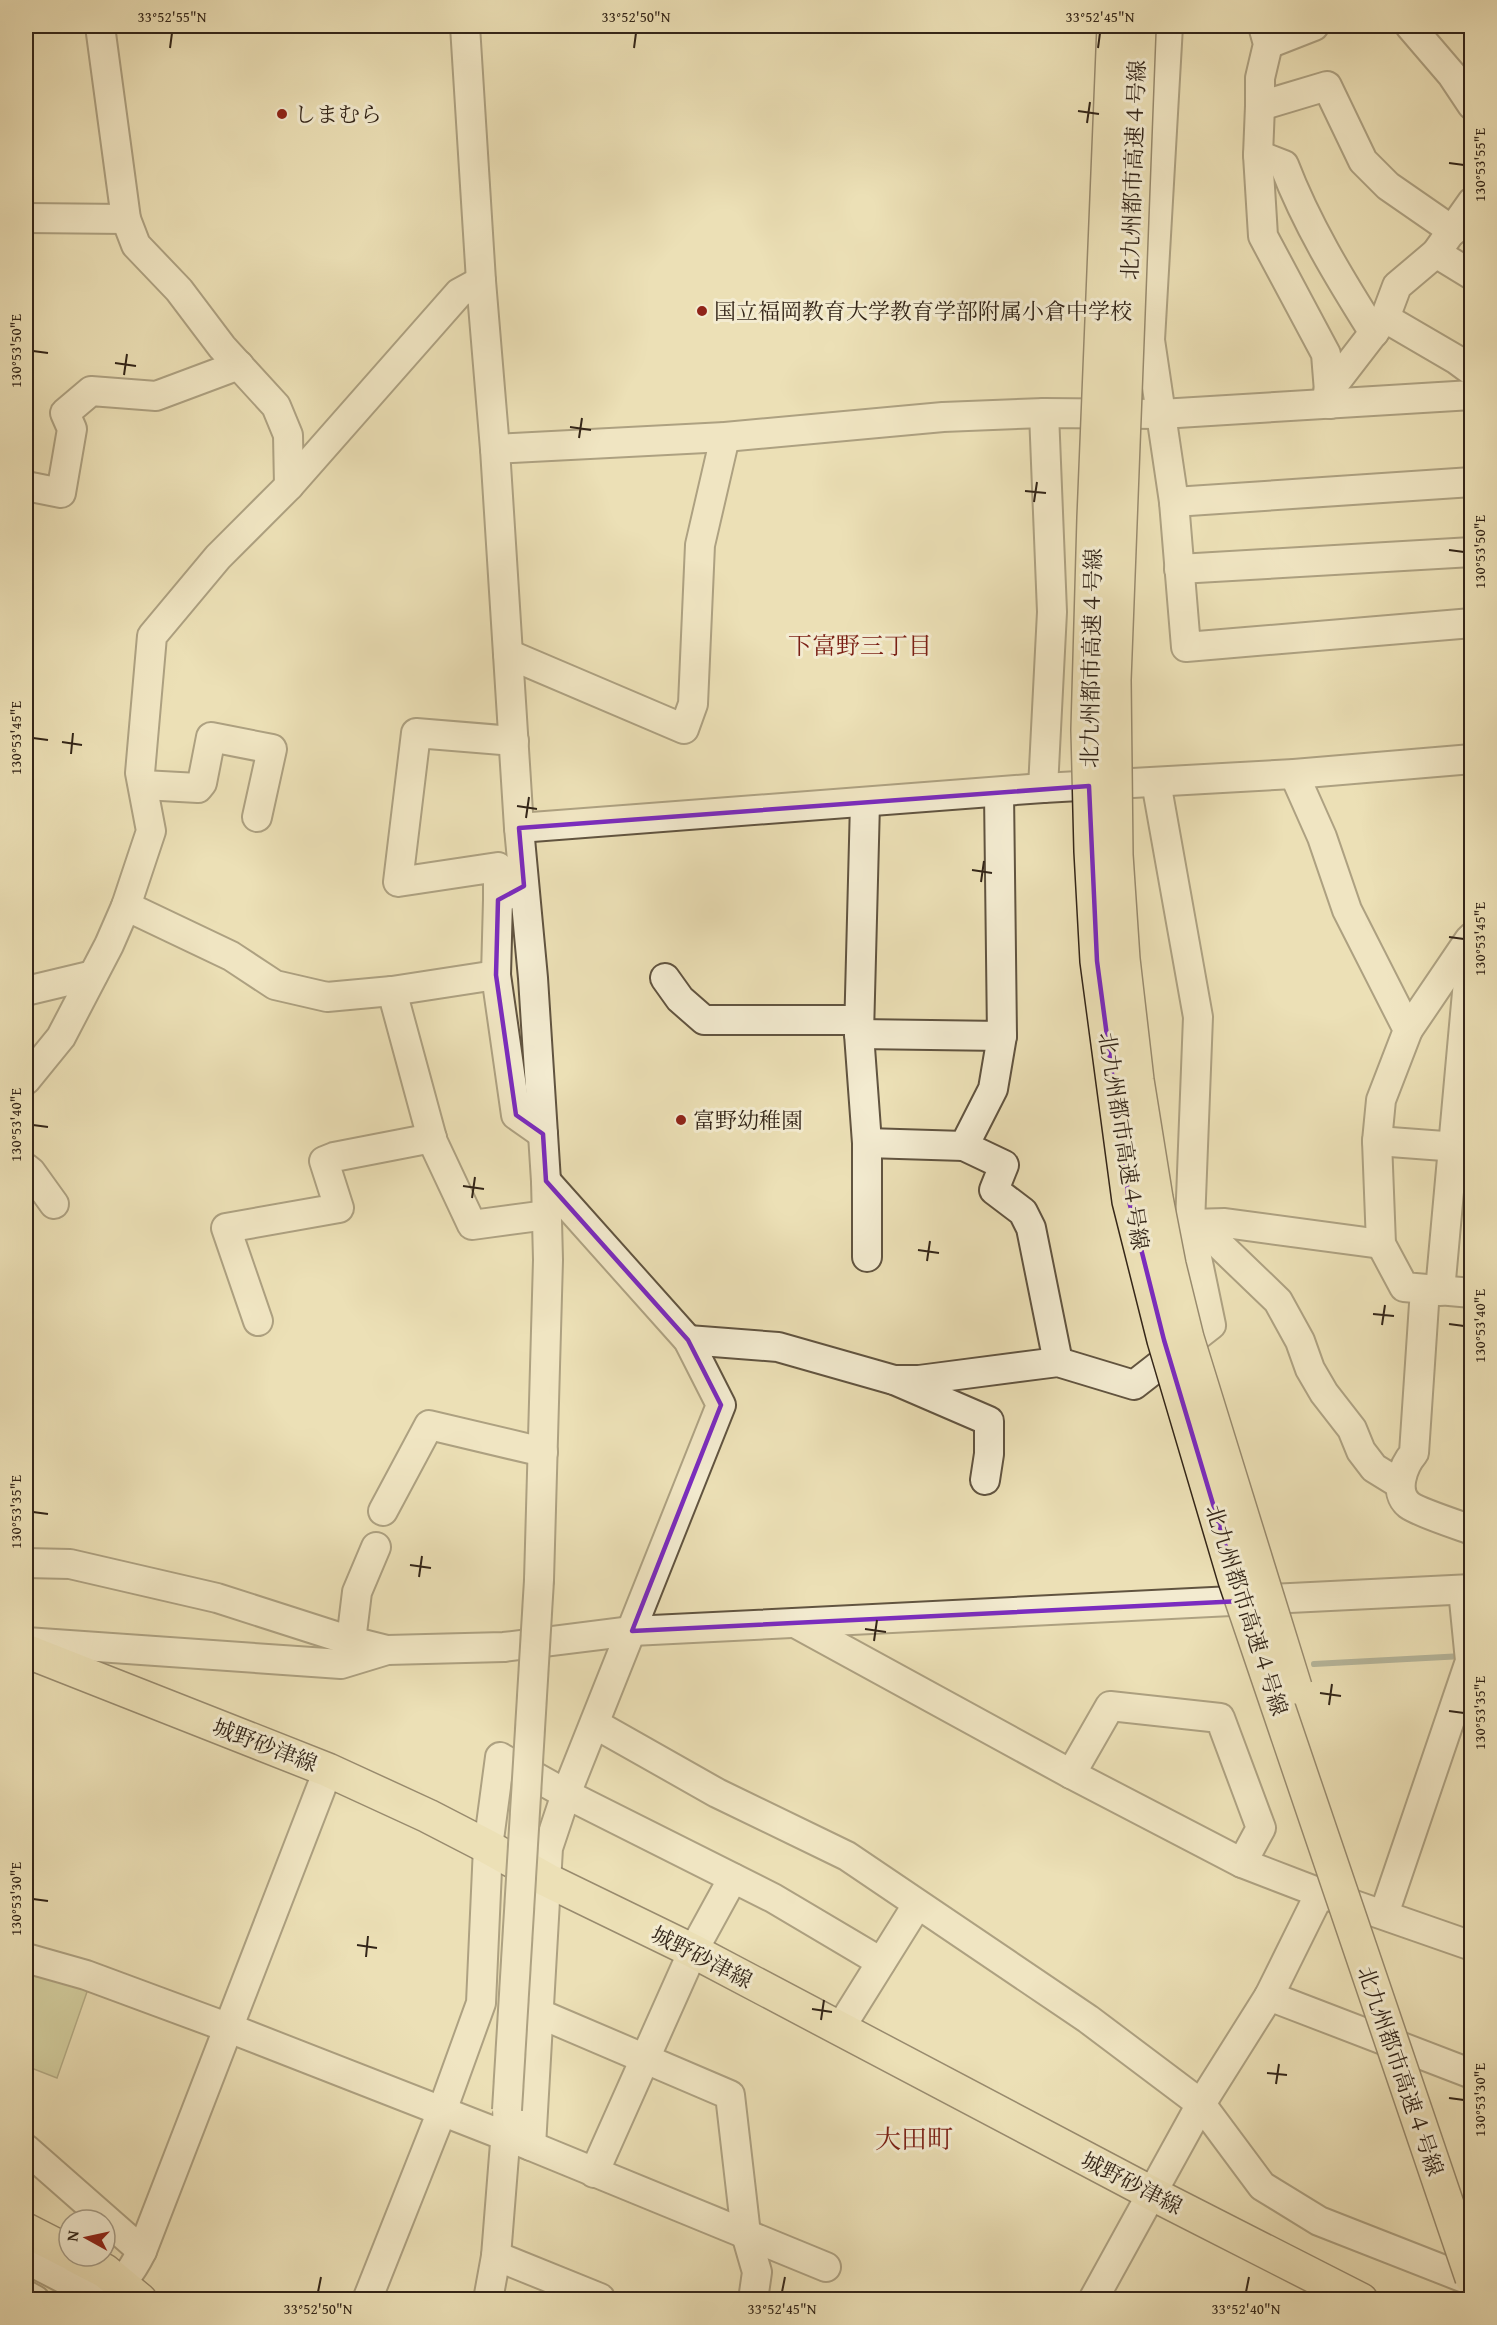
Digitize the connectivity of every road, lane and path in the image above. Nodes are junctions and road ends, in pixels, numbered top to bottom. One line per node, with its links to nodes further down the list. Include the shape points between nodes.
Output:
1 (100, 26): 15 (street)
2 (465, 26): 18 (street)
3 (1114, 26): 128 (main road, 北九州都市高速４号線, bridge, via 1088,730 1097,961 1129,1201 1164,1340 1236,1580)
4 (1139, 26): 119 (main road, 北九州都市高速４号線, bridge, via 1113,732 1122,948 1137,1080 1156,1198 1187,1338 1379,1950)
5 (1168, 26): 25 (street, via 1150,340)
6 (1314, 26): 8 (street)
7 (1410, 26): 9 (street)
8 (1266, 35): 11 (street)
9 (1462, 67): 10 (street)
10 (1471, 104)
11 (1260, 106): 12 (street); 16 (street, via 1327,86 1364,161)
12 (1258, 154): 19 (street, via 1284,165 1298,203 1341,280); 23 (street, via 1263,236 1326,354)
13 (1472, 202): 16 (street)
14 (26, 218): 15 (street)
15 (126, 219): 20 (street, via 136,244)
16 (1444, 242): 17 (street); 19 (street, via 1397,286)
17 (1472, 276)
18 (481, 281): 27 (street); 30 (street, via 459,293)
19 (1380, 326): 21 (street, via 1457,360); 23 (street)
20 (239, 365): 29 (street, via 156,396 91,391 65,413 72,429 61,493); 30 (street, via 276,406 288,435)
21 (1472, 371)
22 (1472, 395): 23 (street)
23 (1329, 398): 25 (street)
24 (1044, 413): 25 (street); 26 (street, via 943,417); 41 (street, via 1052,612)
25 (1161, 414): 31 (street)
26 (725, 437): 27 (street); 35 (street, via 700,545 693,705 684,729)
27 (495, 449): 35 (street)
28 (1472, 482): 31 (street)
29 (26, 486)
30 (289, 486): 40 (street, via 218,557 152,636 140,772)
31 (1174, 502): 33 (street)
32 (1472, 552): 33 (street)
33 (1179, 569): 34 (street, via 1186,646)
34 (1472, 623)
35 (508, 654): 36 (street)
36 (514, 741): 45 (street); 47 (street, via 416,733 398,882 498,867)
37 (1472, 759): 38 (street)
38 (1294, 774): 39 (street); 56 (street, via 1322,837 1347,910)
39 (1156, 782): 41 (street); 69 (street, via 1198,1017)
40 (143, 785): 44 (street, via 198,788 211,736 272,749); 48 (street, via 151,831)
41 (1043, 789): 42 (street)
42 (999, 793): 43 (street); 57 (street)
43 (865, 803): 45 (street); 55 (street)
44 (257, 817)
45 (519, 828): 46 (street)
46 (524, 886): 47 (street); 59 (street)
47 (498, 900): 51 (street)
48 (126, 906): 50 (street); 54 (street, via 231,956 275,986 327,997)
49 (1471, 938): 56 (street); 64 (street)
50 (93, 975): 53 (street); 58 (street, via 61,1037)
51 (496, 975): 54 (street); 59 (street, via 516,1115)
52 (665, 978): 55 (street, via 680,999 704,1020)
53 (26, 991)
54 (392, 991): 60 (street)
55 (859, 1027): 57 (street); 62 (street)
56 (1408, 1030): 61 (street, via 1381,1101)
57 (1002, 1036): 63 (street, via 993,1089)
58 (26, 1080)
59 (543, 1134): 66 (street)
60 (432, 1138): 68 (street, via 472,1225); 74 (street, via 324,1161 339,1208 226,1228)
61 (1377, 1141): 64 (street); 70 (street)
62 (867, 1143): 63 (street); 71 (street)
63 (964, 1146): 76 (street, via 1004,1165 994,1190 1023,1212 1031,1228)
64 (1462, 1147): 72 (street)
65 (26, 1168): 67 (street)
66 (546, 1181): 68 (street); 75 (street)
67 (54, 1204)
68 (547, 1215): 78 (street)
69 (1194, 1224): 70 (street, via 1225,1223); 76 (street, via 1211,1325 1134,1384); 80 (street, via 1278,1301 1310,1369 1352,1429 1361,1451 1374,1468)
70 (1381, 1244): 72 (street, via 1404,1287)
71 (867, 1257)
72 (1433, 1290): 73 (street); 80 (street, via 1414,1453)
73 (1472, 1293)
74 (258, 1321)
75 (688, 1340): 77 (street, via 778,1347); 87 (street, via 721,1405)
76 (1058, 1362): 77 (street)
77 (894, 1380): 79 (street, via 988,1421)
78 (543, 1452): 81 (street, via 429,1425); 115 (street, bridge)
79 (985, 1480)
80 (1400, 1484): 82 (street, via 1400,1492 1409,1505)
81 (383, 1511)
82 (1472, 1530)
83 (376, 1547): 88 (street, via 357,1592)
84 (26, 1563): 88 (street, via 70,1564 217,1598)
85 (1467, 1590): 86 (street); 102 (street, via 1469,1652)
86 (793, 1622): 87 (street); 94 (street)
87 (632, 1631): 90 (street, via 504,1647); 92 (street)
88 (351, 1641): 90 (street)
89 (26, 1642): 90 (street, via 341,1664)
90 (387, 1650)
91 (26, 1651): 93 (main road, 城野砂津線)
92 (595, 1724): 95 (street); 101 (street, via 717,1793 847,1856)
93 (328, 1770): 96 (main road, 城野砂津線); 109 (street)
94 (1071, 1774): 97 (street); 97 (street, via 1110,1706 1220,1718 1261,1828)
95 (566, 1794): 96 (street, via 500,1757); 98 (street); 99 (street, via 548,1848)
96 (488, 1847): 99 (main road, 城野砂津線); 114 (street, via 480,2003)
97 (1242, 1863): 100 (street)
98 (733, 1878): 104 (street); 106 (street)
99 (547, 1881): 104 (main road, 城野砂津線); 108 (street)
100 (1320, 1893): 102 (street); 107 (street)
101 (916, 1905): 106 (street); 113 (street, via 1088,2019)
102 (1384, 1914): 103 (street)
103 (1472, 1946)
104 (693, 1952): 110 (main road, 城野砂津線); 111 (street)
105 (26, 1958): 109 (street, via 86,1975)
106 (881, 1962): 110 (street)
107 (1269, 1996): 112 (street); 113 (street)
108 (538, 2013): 111 (street); 115 (street)
109 (229, 2028): 114 (street); 123 (street)
110 (839, 2030): 118 (main road, 城野砂津線)
111 (644, 2058): 117 (street); 121 (street, via 730,2095)
112 (1472, 2074)
113 (1201, 2104): 118 (street); 128 (street, via 1262,2186 1319,2221)
114 (442, 2112): 115 (street); 132 (street)
115 (515, 2130): 117 (street); 124 (street)
116 (26, 2149): 123 (street)
117 (594, 2173): 121 (street)
118 (1153, 2194): 137 (street); 138 (main road, 城野砂津線)
119 (1472, 2207)
120 (26, 2230): 122 (main road)
121 (746, 2234): 126 (street); 136 (street, via 757,2272)
122 (57, 2246)
123 (142, 2251): 130 (street)
124 (496, 2256): 133 (street); 134 (street); 135 (street)
125 (26, 2259): 130 (street)
126 (826, 2267)
127 (99, 2268): 130 (main road, via 105,2271)
128 (1472, 2280)
129 (26, 2295): 131 (street)
130 (116, 2295)
131 (35, 2300)
132 (367, 2300)
133 (488, 2300)
134 (499, 2300)
135 (599, 2300)
136 (753, 2300)
137 (1093, 2300)
138 (1361, 2300)

